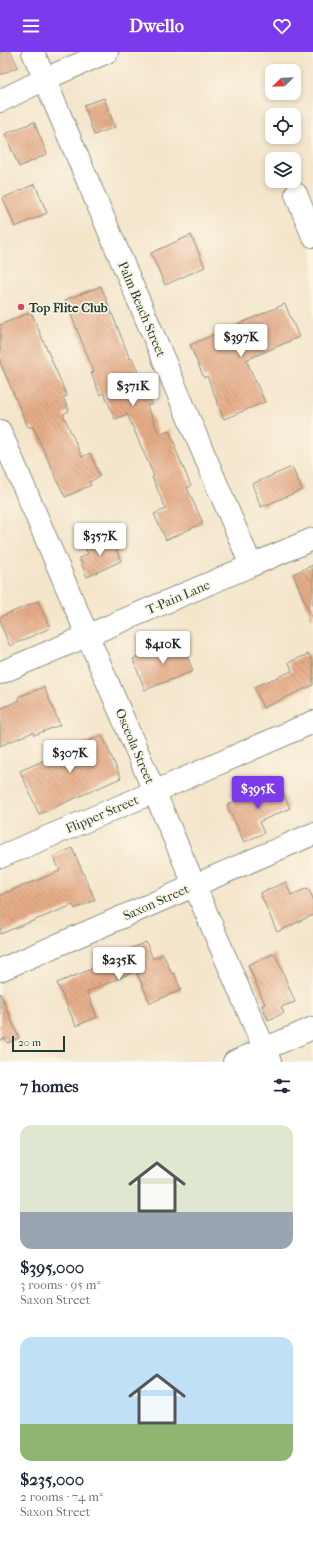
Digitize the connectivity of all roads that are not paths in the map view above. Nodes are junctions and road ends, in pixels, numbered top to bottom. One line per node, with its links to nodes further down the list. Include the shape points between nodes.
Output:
1 (33, 52): 3 (street, Palm Beach Street)
2 (107, 52): 3 (street)
3 (45, 79): 4 (street); 9 (street, Palm Beach Street)
4 (0, 101)
5 (296, 194): 6 (street)
6 (313, 236)
7 (0, 431): 10 (street, Osceola Street)
8 (313, 539): 9 (street, T-Pain Lane)
9 (251, 565): 10 (street, T-Pain Lane)
10 (88, 636): 11 (street, T-Pain Lane); 13 (street, Osceola Street)
11 (0, 673)
12 (313, 722): 13 (street, Flipper Street)
13 (154, 792): 15 (street, Flipper Street); 16 (street, Osceola Street)
14 (313, 834): 16 (street, Saxon Street)
15 (0, 856)
16 (194, 885): 17 (street, Saxon Street); 19 (street, Osceola Street)
17 (0, 970)
18 (313, 1028): 19 (street)
19 (267, 1055): 20 (street)
20 (234, 1062)

